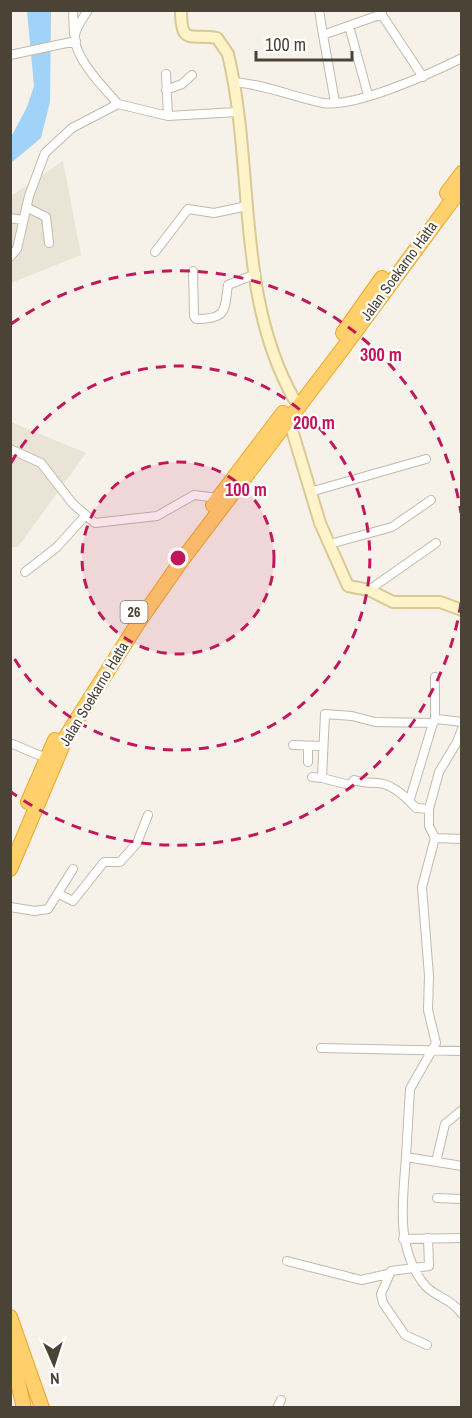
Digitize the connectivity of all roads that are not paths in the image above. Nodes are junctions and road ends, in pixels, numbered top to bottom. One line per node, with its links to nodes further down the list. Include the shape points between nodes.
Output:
1 (73, 10): 8 (street)
2 (88, 10): 8 (street)
3 (181, 10): 14 (street, via 181,28 186,36 216,38 223,44)
4 (319, 10): 7 (street)
5 (381, 12): 6 (street); 13 (street)
6 (349, 26): 7 (street); 16 (street)
7 (323, 34): 17 (street)
8 (75, 38): 9 (street, via 55,47); 18 (street, via 96,79)
9 (10, 55)
10 (462, 58): 13 (street)
11 (166, 74): 15 (street)
12 (192, 75): 15 (street)
13 (423, 76): 16 (street)
14 (237, 83): 17 (street); 19 (street)
15 (166, 90): 20 (street)
16 (368, 95): 17 (street)
17 (335, 102)
18 (118, 104): 20 (street); 24 (street, via 72,128 48,150)
19 (237, 112): 20 (street); 23 (street)
20 (168, 116)
21 (462, 173): 32 (highway, Jalan Soekarno Hatta / 26, via 358,309)
22 (462, 187): 32 (highway, Jalan Soekarno Hatta / 26)
23 (248, 206): 28 (street, via 214,213 188,209); 31 (street)
24 (26, 207): 26 (street); 27 (street, via 46,217)
25 (10, 218): 26 (street)
26 (22, 220): 29 (street, via 17,249)
27 (49, 243)
28 (155, 252)
29 (10, 257)
30 (193, 271): 31 (street, via 196,320 224,311 228,285)
31 (256, 274): 33 (street, via 268,334)
32 (344, 339): 33 (highway, Jalan Soekarno Hatta / 26); 34 (highway, Jalan Soekarno Hatta / 26)
33 (294, 399): 38 (highway, Jalan Soekarno Hatta / 26)
34 (289, 420): 37 (street); 64 (highway, Jalan Soekarno Hatta / 26, via 169,577 84,706 56,759)
35 (10, 449): 40 (street, via 41,463)
36 (426, 459): 37 (street)
37 (310, 492): 42 (street)
38 (218, 498): 40 (street, via 190,496 149,517 98,523); 54 (highway, Jalan Soekarno Hatta / 26, via 125,626 76,702)
39 (431, 500): 42 (street, via 392,527)
40 (85, 516): 43 (street, via 57,548)
41 (436, 543): 44 (street)
42 (330, 544): 44 (street, via 348,586)
43 (25, 572)
44 (369, 590): 45 (street, via 393,602 441,602)
45 (462, 610)
46 (435, 677): 47 (street)
47 (434, 721): 48 (street); 53 (street, via 375,722 323,714); 58 (street)
48 (462, 722)
49 (462, 729): 59 (street, via 439,772)
50 (10, 744): 54 (street)
51 (293, 745): 52 (street)
52 (308, 746): 53 (street); 55 (street)
53 (323, 746): 57 (street)
54 (46, 758): 63 (highway, Jalan Soekarno Hatta / 26)
55 (308, 762)
56 (312, 777): 57 (street)
57 (322, 778): 58 (street, via 350,785 353,780 368,785 382,783)
58 (410, 799): 59 (street, via 416,808)
59 (429, 809): 61 (street, via 429,826)
60 (148, 815): 66 (street, via 137,843 120,862 104,862 73,901)
61 (435, 838): 62 (street); 69 (street, via 422,887 428,1010 436,1037)
62 (462, 839)
63 (10, 846)
64 (10, 869)
65 (73, 869): 66 (street)
66 (59, 894): 67 (street, via 45,911)
67 (10, 907)
68 (321, 1048): 69 (street)
69 (435, 1049): 70 (street); 72 (street, via 410,1089)
70 (462, 1051)
71 (462, 1110): 73 (street, via 445,1124)
72 (406, 1157): 73 (street); 79 (street)
73 (436, 1162): 74 (street)
74 (462, 1166)
75 (437, 1198): 76 (street)
76 (462, 1199)
77 (428, 1238): 78 (street); 79 (street); 81 (street, via 430,1263)
78 (462, 1238)
79 (403, 1239): 81 (street)
80 (287, 1261): 82 (street, via 361,1280)
81 (414, 1268): 82 (street); 83 (street, via 423,1284 452,1301)
82 (388, 1274): 85 (street, via 381,1294 383,1303 405,1335)
83 (462, 1314)
84 (12, 1329): 88 (highway); 89 (highway); 90 (highway)
85 (427, 1345)
86 (10, 1349): 87 (highway)
87 (24, 1407)
88 (33, 1407)
89 (42, 1407)
90 (48, 1407)

